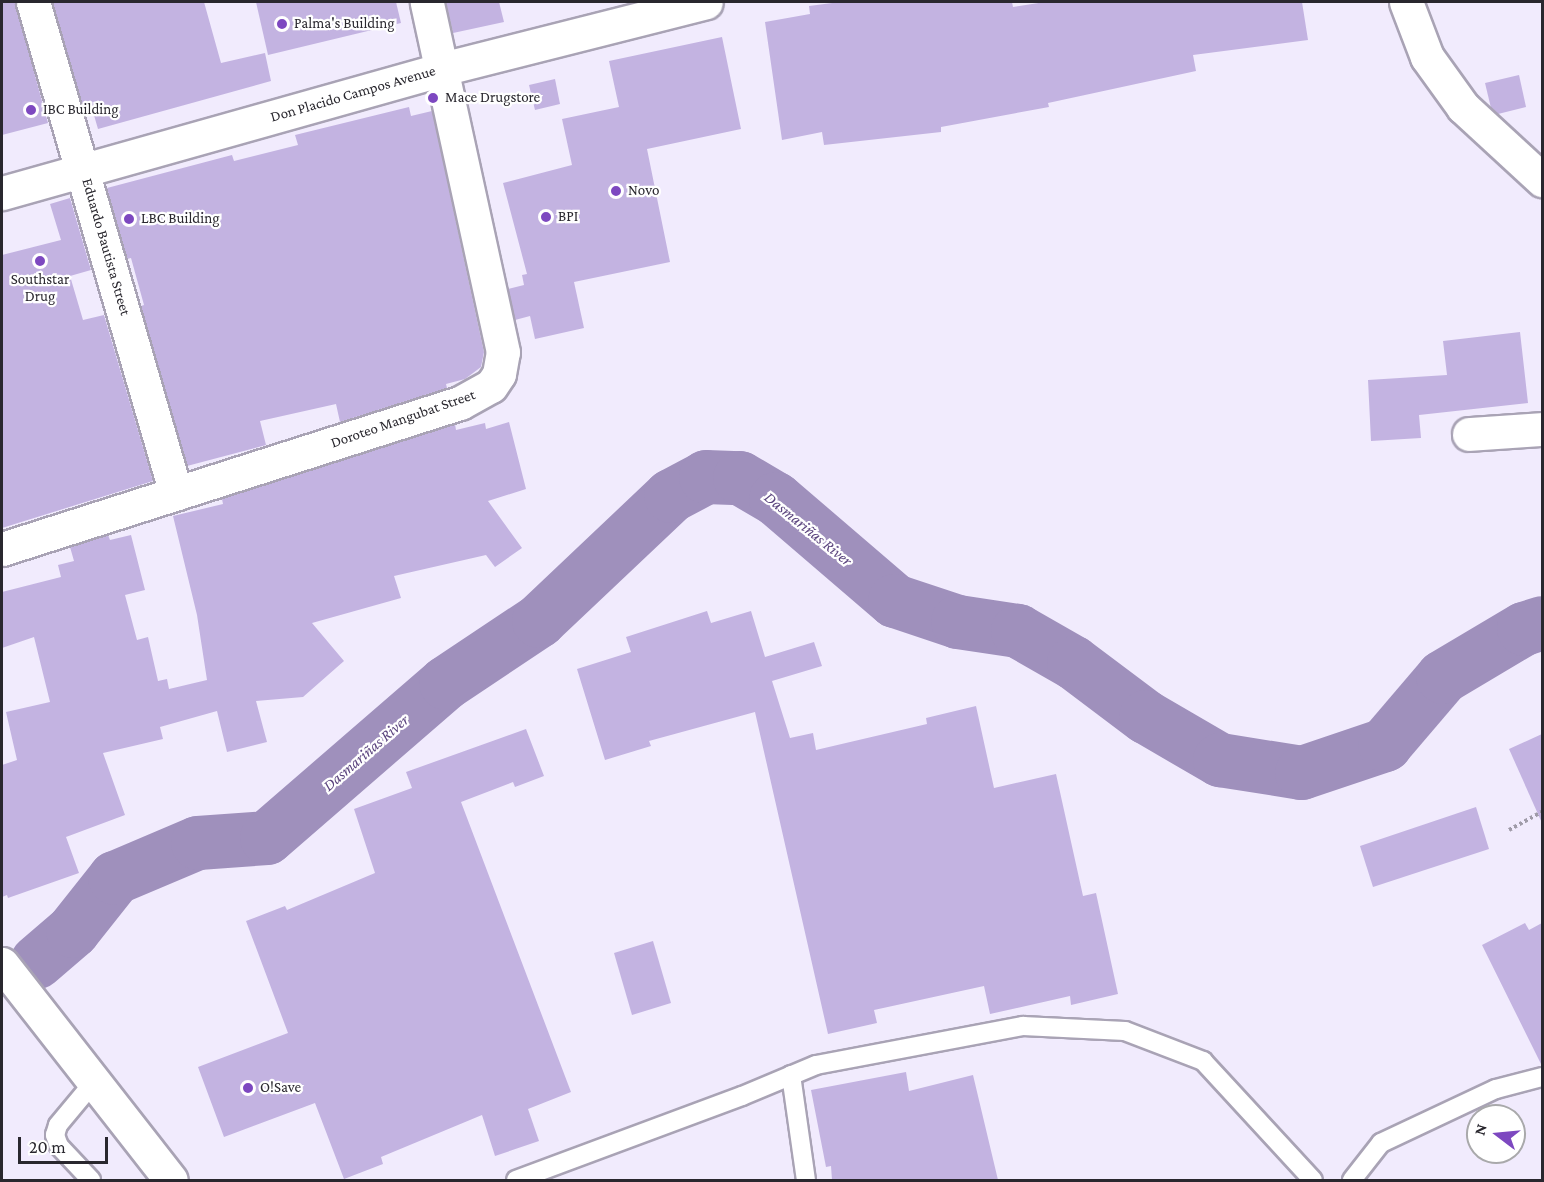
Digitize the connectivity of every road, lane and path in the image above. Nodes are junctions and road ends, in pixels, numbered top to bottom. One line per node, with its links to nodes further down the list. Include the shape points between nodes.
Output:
1 (33, 2): 6 (street, Eduardo Bautista Street)
2 (427, 2): 5 (street, Doroteo Mangubat Street)
3 (706, 2): 5 (street, Don Placido Campos Avenue)
4 (1406, 2): 7 (street, via 1426,57 1463,106)
5 (442, 69): 6 (street, Don Placido Campos Avenue); 11 (street, Doroteo Mangubat Street, via 503,352 499,374 477,396 460,403)
6 (83, 169): 8 (street, Don Placido Campos Avenue); 11 (street, Eduardo Bautista Street)
7 (1542, 180)
8 (2, 193)
9 (1542, 429): 10 (street)
10 (1469, 434)
11 (176, 494): 12 (street, Doroteo Mangubat Street)
12 (2, 549)
13 (1542, 812): 14 (path)
14 (1509, 830)
15 (2, 964): 16 (street)
16 (83, 1071): 19 (lane, via 55,1135 59,1146); 20 (street)
17 (791, 1075): 21 (lane); 22 (lane); 23 (lane, via 816,1065 1023,1026 1125,1031 1203,1061)
18 (1542, 1077): 24 (lane, via 1496,1089 1381,1143)
19 (91, 1180)
20 (171, 1180)
21 (516, 1180)
22 (806, 1180)
23 (1313, 1180)
24 (1352, 1180)

